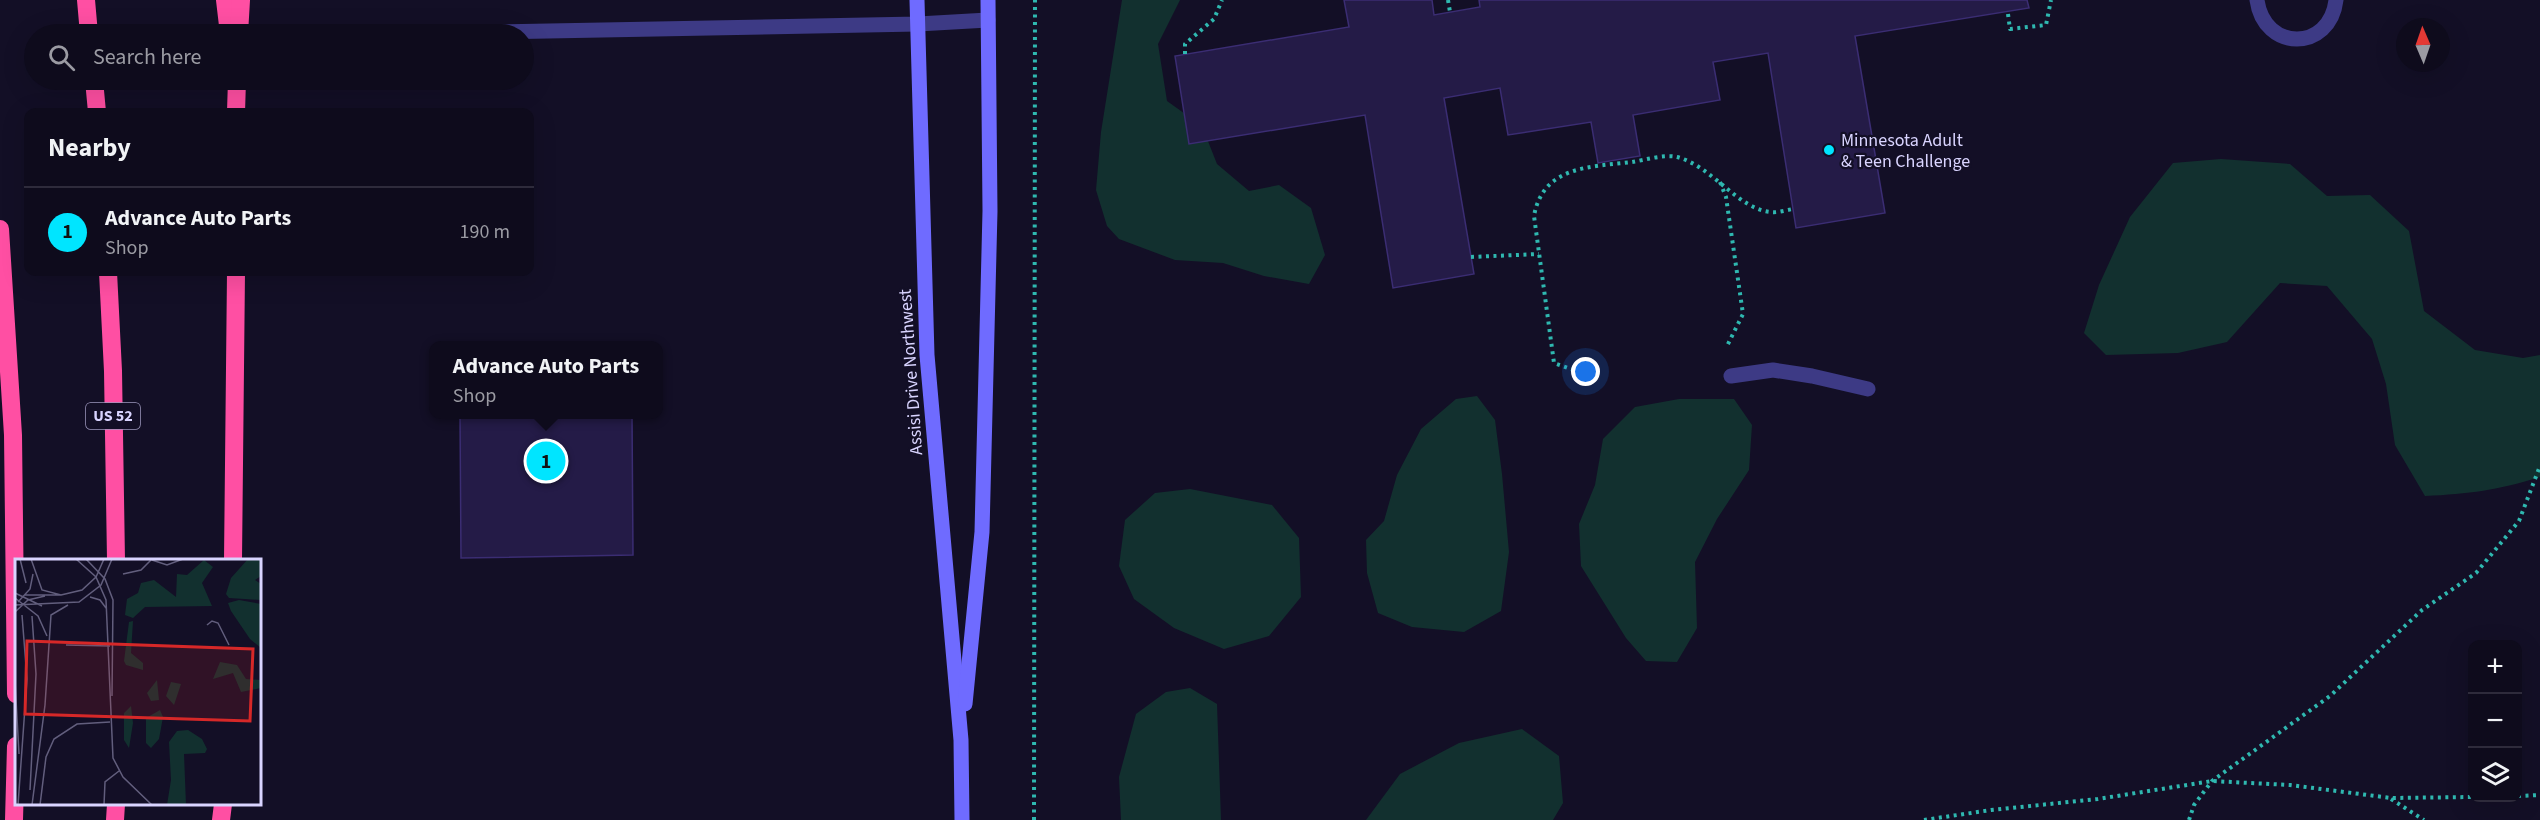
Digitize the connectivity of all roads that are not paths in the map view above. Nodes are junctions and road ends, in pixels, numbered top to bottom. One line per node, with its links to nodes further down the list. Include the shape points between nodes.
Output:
1 (86, 0): 9 (highway)
2 (225, 0): 10 (highway)
3 (240, 0): 11 (highway)
4 (917, 0): 12 (main road, Assisi Drive Northwest)
5 (988, 0): 8 (main road, Assisi Drive Northwest)
6 (2257, 0): 7 (street, via 2258,11 2268,27 2283,38 2296,40 2320,32 2329,22)
7 (2336, 0)
8 (988, 20): 12 (street); 26 (main road, Assisi Drive Northwest, via 990,212 982,532)
9 (88, 24)
10 (228, 24)
11 (239, 24)
12 (918, 24): 13 (street); 26 (main road, Assisi Drive Northwest, via 927,355)
13 (534, 31)
14 (95, 90): 16 (highway)
15 (236, 90): 17 (highway)
16 (97, 108)
17 (236, 108)
18 (0, 229): 25 (highway, via 13,435)
19 (108, 276): 23 (highway, US 52)
20 (236, 276): 24 (highway)
21 (1731, 376): 22 (street, via 1773,370)
22 (1868, 389)
23 (116, 559)
24 (233, 559)
25 (15, 608)
26 (961, 740): 33 (main road, Assisi Drive Northwest)
27 (15, 783): 30 (highway)
28 (116, 805): 31 (highway)
29 (223, 805): 32 (highway)
30 (14, 820)
31 (115, 820)
32 (221, 820)
33 (962, 820)

